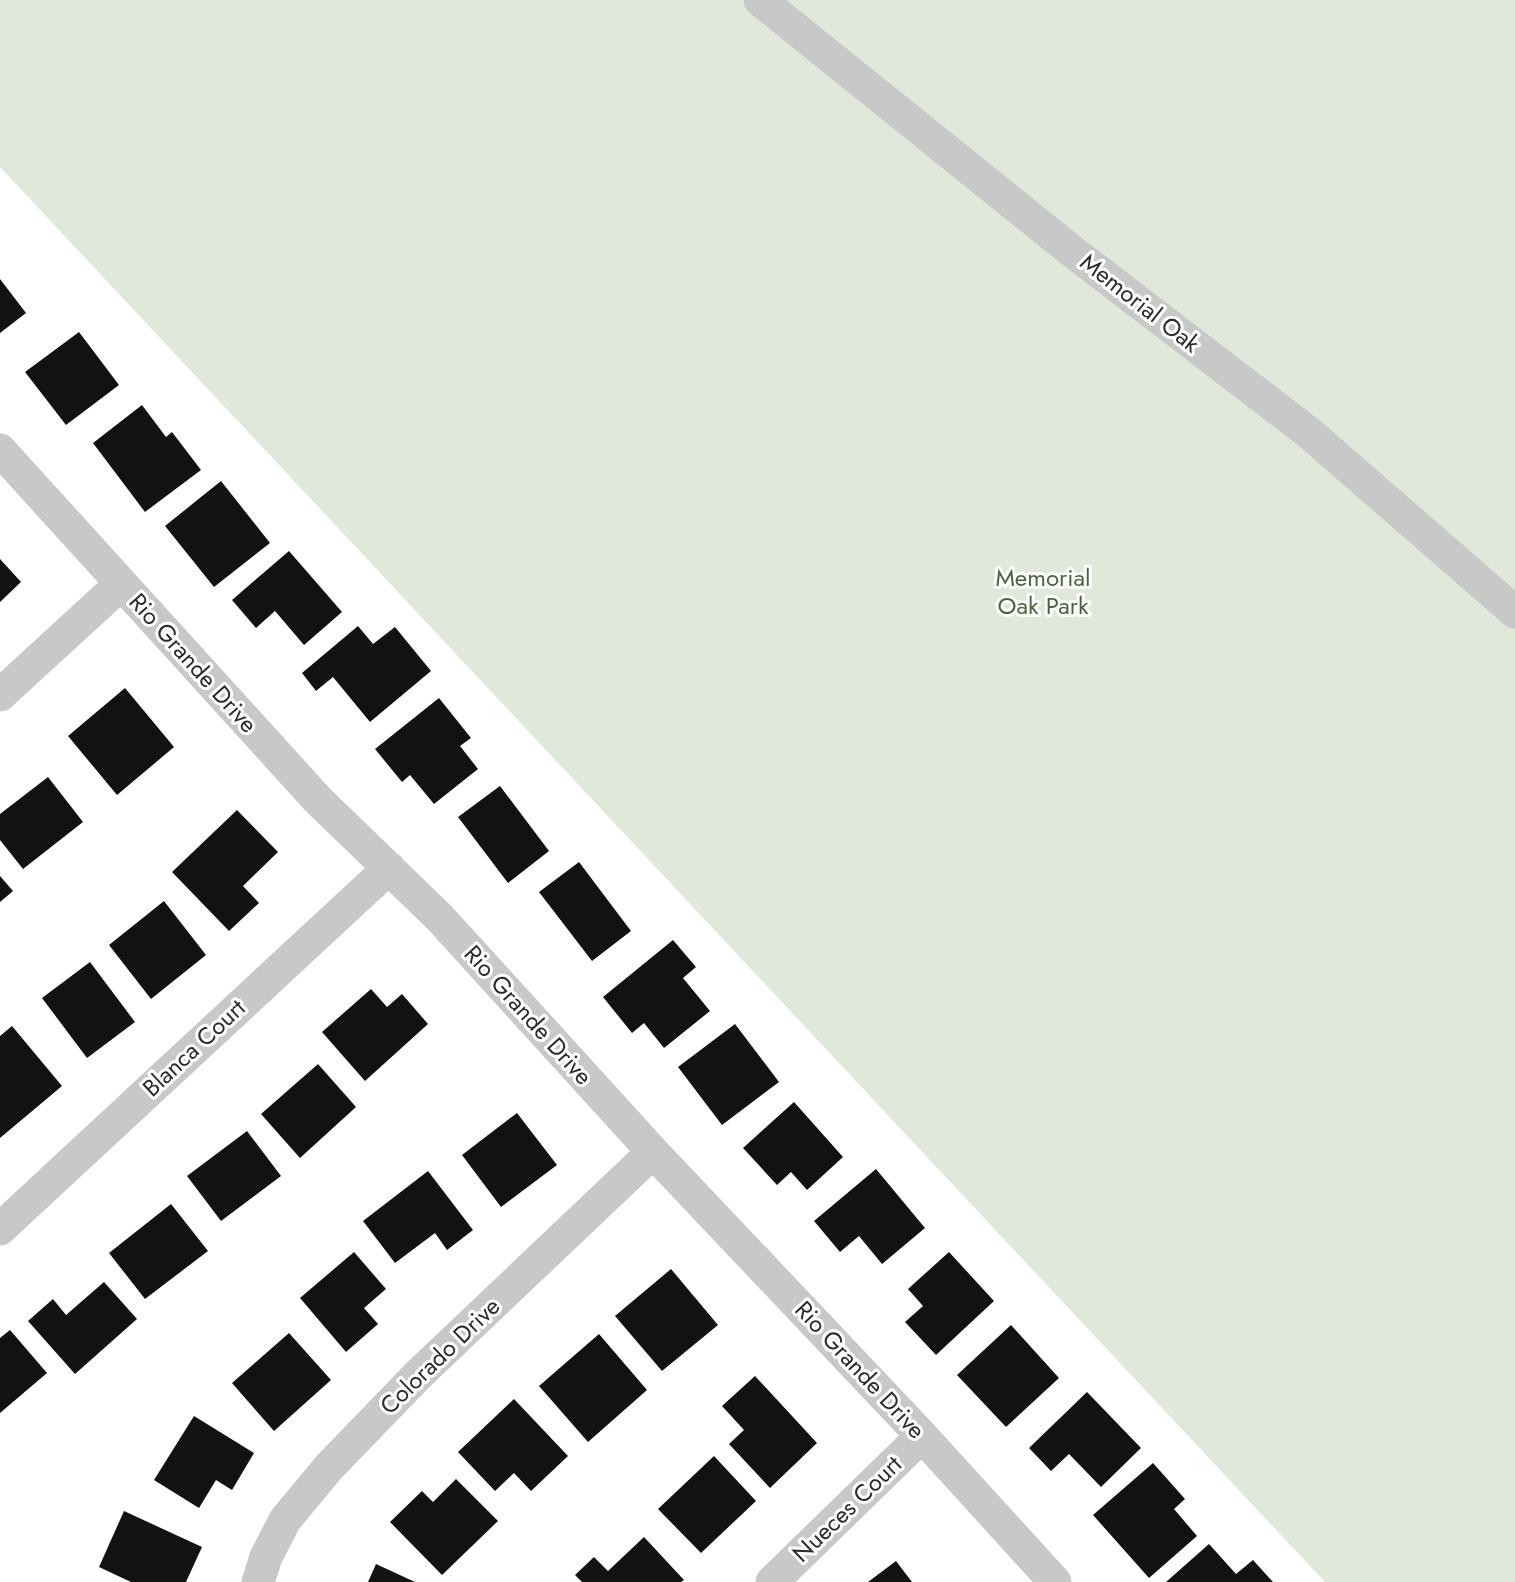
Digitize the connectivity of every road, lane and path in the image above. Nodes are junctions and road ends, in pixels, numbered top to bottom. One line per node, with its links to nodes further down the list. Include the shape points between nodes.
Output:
1 (760, 0): 4 (street, Memorial Oak, via 1073,252 1308,432)
2 (0, 450): 3 (street, Rio Grande Drive)
3 (121, 584): 5 (street); 6 (street, Rio Grande Drive, via 318,800)
4 (1515, 612)
5 (0, 695)
6 (389, 868): 7 (street, Rio Grande Drive, via 440,918); 8 (street, Blanca Court)
7 (653, 1152): 9 (street, Rio Grande Drive); 10 (street, Colorado Drive, via 418,1375 329,1467 285,1521)
8 (0, 1229)
9 (922, 1436): 11 (street, Nueces Court); 12 (street, Rio Grande Drive)
10 (258, 1582)
11 (772, 1582)
12 (1055, 1582)

